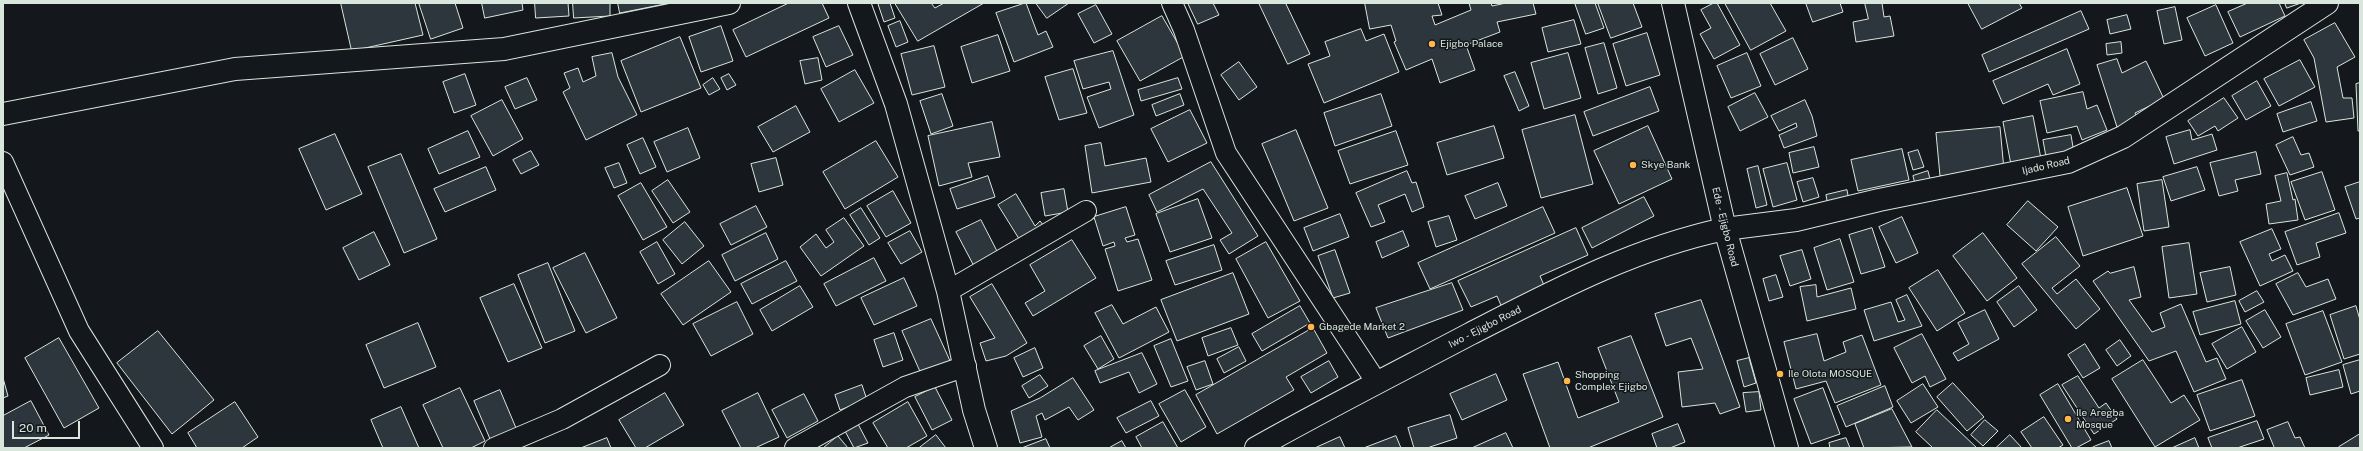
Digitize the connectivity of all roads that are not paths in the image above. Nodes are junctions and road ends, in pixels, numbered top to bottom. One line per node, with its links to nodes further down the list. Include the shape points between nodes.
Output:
1 (729, 3): 6 (main road, via 504,49 235,69)
2 (859, 3): 10 (main road, via 896,104)
3 (1172, 3): 13 (street, via 1184,30 1226,152)
4 (1673, 3): 9 (main road, Ede - Ejigbo Road)
5 (2327, 3): 9 (main road, Ijado Road, via 2123,137 2068,162 1887,198 1796,220)
6 (3, 114)
7 (3, 162): 14 (street, via 79,331)
8 (1086, 211): 10 (street)
9 (1725, 229): 13 (main road, Iwo - Ejigbo Road, via 1685,238 1633,256 1574,282); 19 (main road, Ede - Ejigbo Road)
10 (948, 291): 12 (main road)
11 (660, 365): 15 (street, via 562,419)
12 (966, 366): 16 (street, via 905,387); 17 (main road, via 974,410)
13 (1377, 383): 18 (main road, Iwo - Ejigbo Road)
14 (153, 448)
15 (494, 448)
16 (795, 448)
17 (986, 448)
18 (1256, 448)
19 (1786, 448)

